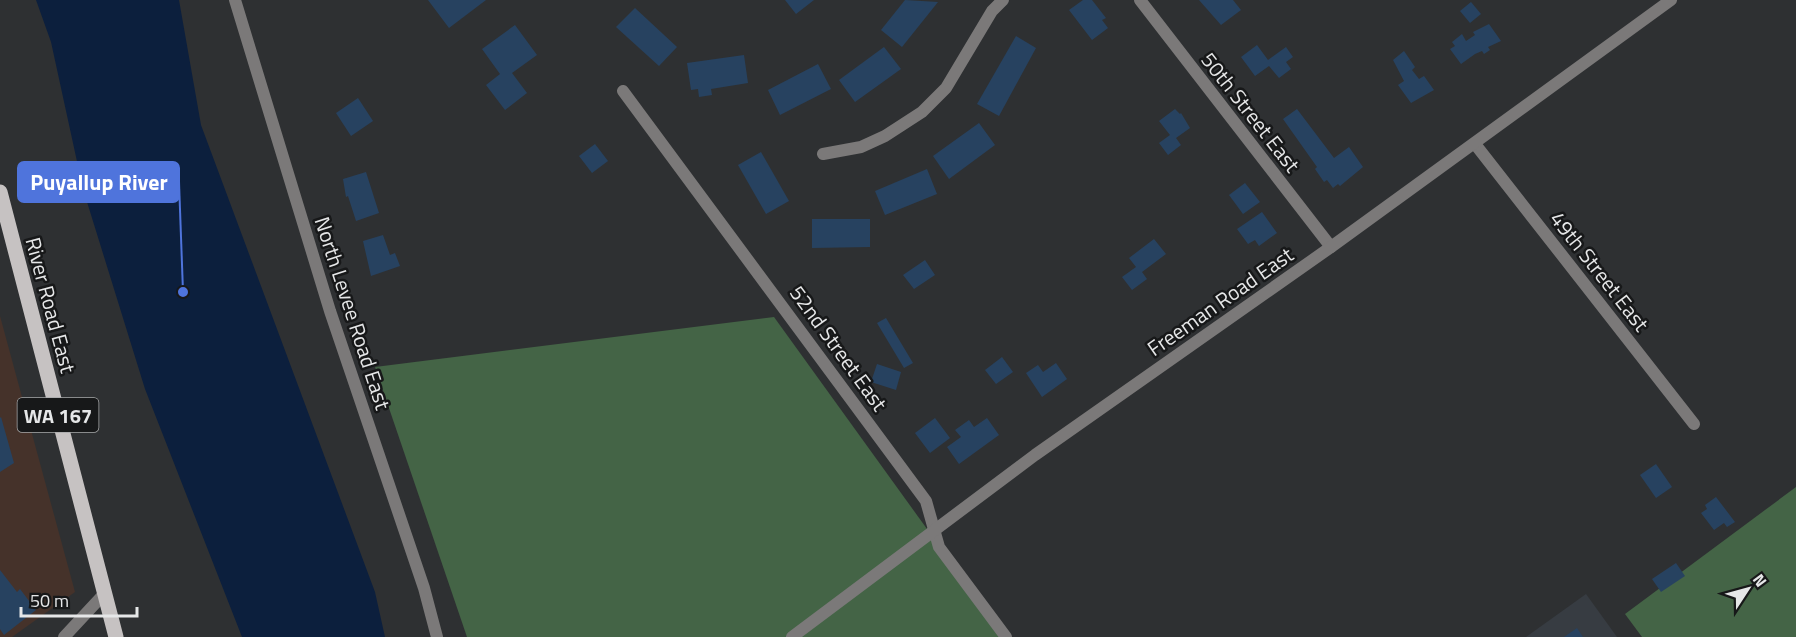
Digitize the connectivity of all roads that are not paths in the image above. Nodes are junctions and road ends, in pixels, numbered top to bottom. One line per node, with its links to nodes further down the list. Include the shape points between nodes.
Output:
1 (236, 0): 15 (street, North Levee Road East, via 288,179)
2 (1003, 0): 7 (street, via 992,11 938,98 885,136 861,147)
3 (1140, 0): 9 (street, 50th Street East)
4 (1671, 0): 6 (street, Freeman Road East)
5 (623, 91): 11 (street, 52nd Street East, via 926,501)
6 (1474, 144): 9 (street, Freeman Road East); 10 (street, 49th Street East)
7 (823, 154)
8 (0, 192): 12 (main road, River Road East / WA 167)
9 (1331, 247): 11 (street, Freeman Road East)
10 (1694, 424)
11 (934, 529): 16 (street, Freeman Road East); 17 (street, 52nd Street East, via 939,547)
12 (104, 594): 13 (street); 14 (main road, River Road East / WA 167)
13 (64, 637)
14 (116, 637)
15 (437, 637)
16 (792, 637)
17 (1006, 637)

